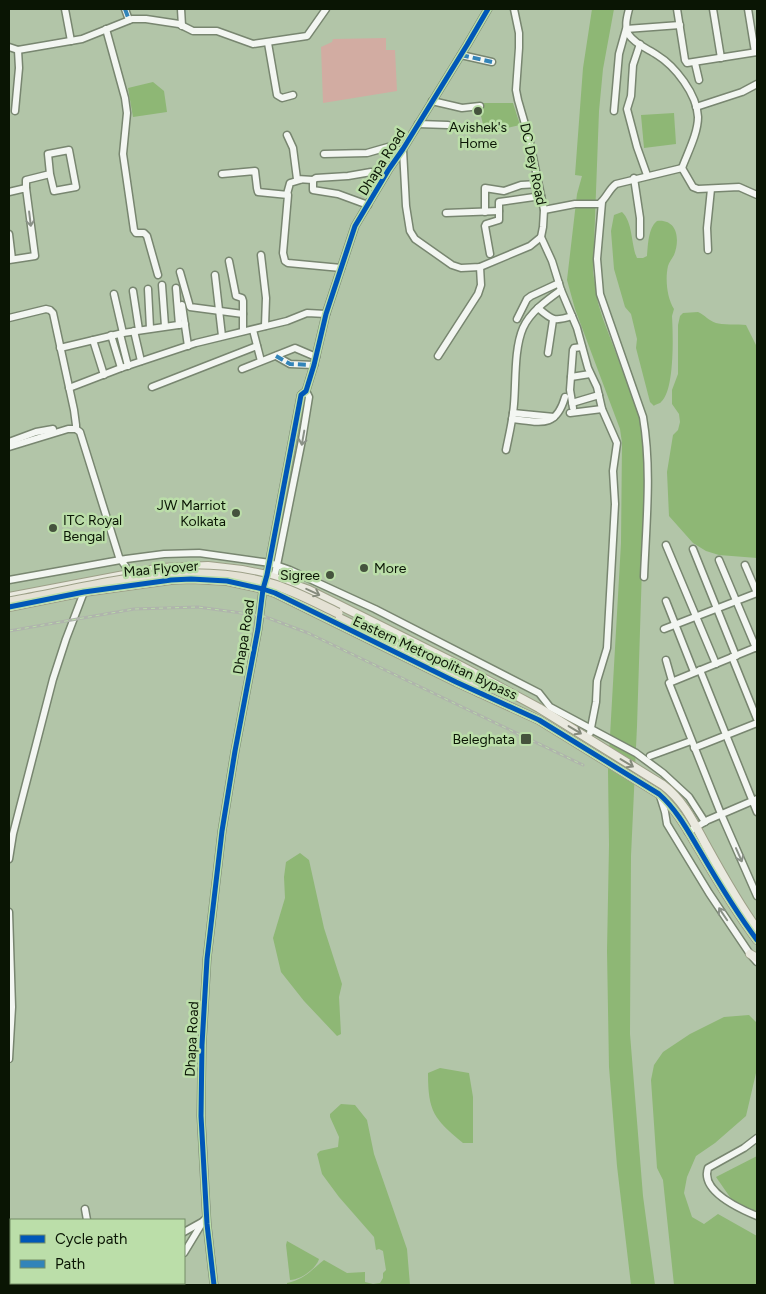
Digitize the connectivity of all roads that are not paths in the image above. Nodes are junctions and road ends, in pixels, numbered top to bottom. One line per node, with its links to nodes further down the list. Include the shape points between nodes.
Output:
1 (65, 9): 16 (street)
2 (125, 9): 11 (street)
3 (181, 9): 13 (street)
4 (326, 9): 17 (street, via 307,36)
5 (488, 9): 22 (street, Dhapa Road)
6 (514, 9): 47 (street, DC Dey Road, via 519,40 516,90)
7 (628, 9): 15 (street)
8 (677, 9): 12 (street)
9 (714, 9): 23 (street)
10 (748, 9): 21 (street)
11 (129, 20): 13 (street, via 146,19); 14 (street)
12 (680, 25): 15 (street); 25 (street, via 685,60)
13 (182, 26): 17 (street, via 193,31 217,31 248,43)
14 (106, 29): 16 (street); 71 (street, via 125,98 127,113 123,154 134,230 147,236)
15 (626, 29): 18 (street); 33 (street, via 619,54)
16 (71, 41): 20 (street)
17 (268, 42): 28 (street, via 277,95 282,98)
18 (640, 44): 31 (street, via 671,66 687,86); 42 (street, via 627,109)
19 (9, 48): 20 (street)
20 (18, 50): 32 (street)
21 (756, 52): 23 (street)
22 (461, 55): 24 (street); 29 (street, Dhapa Road)
23 (721, 58): 25 (street)
24 (492, 62)
25 (696, 63): 26 (street)
26 (699, 80)
27 (757, 84): 31 (street)
28 (293, 95)
29 (432, 101): 30 (street, via 462,108); 34 (street, Dhapa Road)
30 (480, 106)
31 (696, 107): 39 (street, via 696,128)
32 (15, 111)
33 (614, 111)
34 (418, 124): 35 (street); 37 (street, Dhapa Road)
35 (448, 125)
36 (287, 135): 45 (street, via 293,148 297,179)
37 (403, 150): 38 (street, via 388,147 367,153); 43 (street, Dhapa Road); 68 (street, via 408,224 415,239 452,265 461,268)
38 (324, 154)
39 (682, 168): 42 (street); 49 (street, via 693,186)
40 (50, 174): 40 (street, via 54,191 76,187 69,150 48,154); 48 (street, via 26,180)
41 (222, 174): 51 (street, via 256,171 258,192)
42 (647, 175): 44 (street)
43 (385, 176): 46 (street, via 371,172); 55 (street, Dhapa Road)
44 (634, 178): 54 (street, via 610,188); 61 (street)
45 (300, 180): 46 (street); 51 (street, via 290,183)
46 (313, 180): 55 (street, via 313,190)
47 (538, 184): 53 (street, DC Dey Road); 58 (street, via 521,185 504,192 485,188)
48 (26, 188): 50 (street); 66 (street, one-way to 66, via 34,256)
49 (711, 189): 52 (street, via 739,187); 63 (street)
50 (9, 192)
51 (287, 194): 69 (street, via 285,261)
52 (757, 195)
53 (541, 196): 56 (street, DC Dey Road); 57 (street, via 499,202)
54 (600, 203): 56 (street); 136 (street, via 597,259 600,294 645,428 649,476)
55 (368, 204): 69 (street, Dhapa Road, via 355,226)
56 (544, 210): 62 (street, DC Dey Road)
57 (499, 211): 58 (street); 64 (street, via 499,220 485,226)
58 (485, 212): 59 (street)
59 (446, 213)
60 (9, 234): 66 (street)
61 (640, 236)
62 (541, 237): 68 (street, via 530,246); 74 (street)
63 (708, 250)
64 (490, 254)
65 (262, 255): 90 (street)
66 (10, 260)
67 (229, 261): 82 (street, via 236,296 243,299)
68 (480, 266): 105 (street, via 478,294)
69 (341, 268): 83 (street, Dhapa Road)
70 (180, 272): 81 (street, via 190,307)
71 (158, 274)
72 (215, 275): 81 (street)
73 (162, 285): 89 (street)
74 (560, 287): 80 (street); 84 (street); 86 (street, via 530,296)
75 (176, 288): 88 (street)
76 (148, 289): 91 (street)
77 (133, 291): 92 (street)
78 (114, 294): 95 (street)
79 (182, 306): 88 (street)
80 (538, 308): 87 (street); 122 (street, via 521,333)
81 (219, 311): 82 (street); 97 (street)
82 (243, 314): 94 (street)
83 (326, 314): 90 (street, via 307,313 293,320); 106 (street, Dhapa Road)
84 (572, 316): 87 (street); 101 (street)
85 (9, 318): 102 (street, via 50,310)
86 (517, 319)
87 (553, 320): 103 (street)
88 (182, 324): 89 (street); 99 (street)
89 (165, 326): 91 (street)
90 (265, 326): 93 (street)
91 (150, 328): 92 (street)
92 (136, 330): 95 (street); 107 (street)
93 (252, 330): 94 (street); 100 (street)
94 (243, 332): 97 (street)
95 (121, 333): 96 (street); 110 (street)
96 (111, 336): 98 (street); 110 (street)
97 (222, 336): 99 (street)
98 (93, 340): 102 (street); 113 (street)
99 (188, 346): 107 (street)
100 (257, 346): 108 (street); 115 (street)
101 (582, 347): 112 (street); 114 (street, via 573,348)
102 (60, 348): 116 (street)
103 (548, 353)
104 (276, 356): 106 (street, via 295,348); 108 (street); 109 (street, via 290,364)
105 (438, 356)
106 (316, 357): 109 (street, Dhapa Road)
107 (141, 361): 110 (street)
108 (261, 362): 111 (street)
109 (314, 365): 117 (street, Dhapa Road)
110 (125, 367): 113 (street)
111 (242, 369)
112 (590, 374): 114 (street); 118 (street)
113 (104, 375): 116 (street)
114 (571, 377): 120 (street)
115 (152, 387)
116 (69, 388): 123 (street)
117 (306, 391): 131 (street, Dhapa Road, via 301,395); 132 (street, one-way to 132, via 309,397 302,440)
118 (598, 395): 120 (street); 121 (street)
119 (565, 397): 122 (street, via 554,418)
120 (572, 408): 121 (street)
121 (602, 408): 159 (street, via 618,446 613,471 615,504 606,648 597,681)
122 (512, 416): 126 (street)
123 (76, 427): 124 (street, via 67,425); 125 (street); 129 (street, via 83,431)
124 (9, 442)
125 (9, 447)
126 (506, 450)
127 (666, 545): 147 (street)
128 (693, 549): 145 (street)
129 (122, 560): 131 (street, via 199,553); 134 (street); 137 (street)
130 (719, 560): 143 (street)
131 (270, 562): 132 (street); 135 (street, Dhapa Road)
132 (277, 565): 135 (street); 159 (street, via 375,609 539,693 550,707)
133 (745, 565): 140 (street)
134 (129, 573): 135 (main road, Eastern Metropolitan Bypass, via 166,567 208,566); 141 (main road, Eastern Metropolitan Bypass)
135 (270, 576): 138 (street, Dhapa Road); 155 (main road, Eastern Metropolitan Bypass, one-way to 155, via 309,590)
136 (644, 577)
137 (9, 580)
138 (263, 589): 139 (main road, Eastern Metropolitan Bypass, via 191,578); 157 (main road, Eastern Metropolitan Bypass); 184 (street, Dhapa Road, via 222,831 207,959 200,1083)
139 (84, 592): 144 (main road, Eastern Metropolitan Bypass); 172 (street, via 53,679)
140 (757, 593): 143 (street)
141 (9, 597)
142 (666, 601): 148 (street)
143 (736, 601): 145 (street); 150 (street)
144 (9, 604): 146 (highway, Maa Flyover, bridge, via 133,578 202,573 276,586 297,593)
145 (716, 609): 147 (street); 151 (street)
146 (339, 616): 155 (highway, Maa Flyover, via 452,669); 157 (highway, Maa Flyover, via 460,678)
147 (696, 617): 148 (street); 153 (street)
148 (676, 625): 149 (street); 154 (street)
149 (664, 630)
150 (756, 648): 151 (street)
151 (734, 657): 153 (street); 158 (street)
152 (666, 660): 156 (street)
153 (716, 664): 154 (street)
154 (697, 671): 156 (street); 160 (street)
155 (486, 681): 161 (main road, Eastern Metropolitan Bypass, one-way to 161)
156 (672, 681): 162 (street, via 670,687)
157 (479, 692): 165 (main road, Eastern Metropolitan Bypass, via 539,720)
158 (757, 721): 160 (street)
159 (590, 730): 161 (street); 169 (street, via 636,753 663,773 689,796)
160 (726, 735): 163 (street); 166 (street)
161 (590, 739): 170 (main road, Eastern Metropolitan Bypass, one-way to 170, via 676,796)
162 (691, 741): 163 (street); 164 (street)
163 (694, 748): 168 (street)
164 (650, 756)
165 (659, 794): 171 (main road); 177 (street, one-way to 165, via 709,893 667,824)
166 (755, 800): 167 (street); 168 (street)
167 (757, 812)
168 (721, 814): 169 (street); 173 (street, one-way to 173)
169 (705, 822): 170 (street)
170 (696, 827): 171 (street); 175 (main road, Eastern Metropolitan Bypass)
171 (688, 832): 176 (main road)
172 (9, 859)
173 (757, 896)
174 (9, 912): 179 (street, via 12,1007)
175 (757, 929)
176 (757, 940)
177 (754, 956): 178 (street)
178 (757, 962)
179 (9, 1059)
180 (757, 1138): 182 (street, via 708,1168 707,1176 713,1189)
181 (85, 1210): 183 (street)
182 (757, 1216)
183 (87, 1219)
184 (205, 1219): 185 (street); 186 (street); 187 (street, Dhapa Road)
185 (185, 1231)
186 (185, 1251)
187 (214, 1285)

